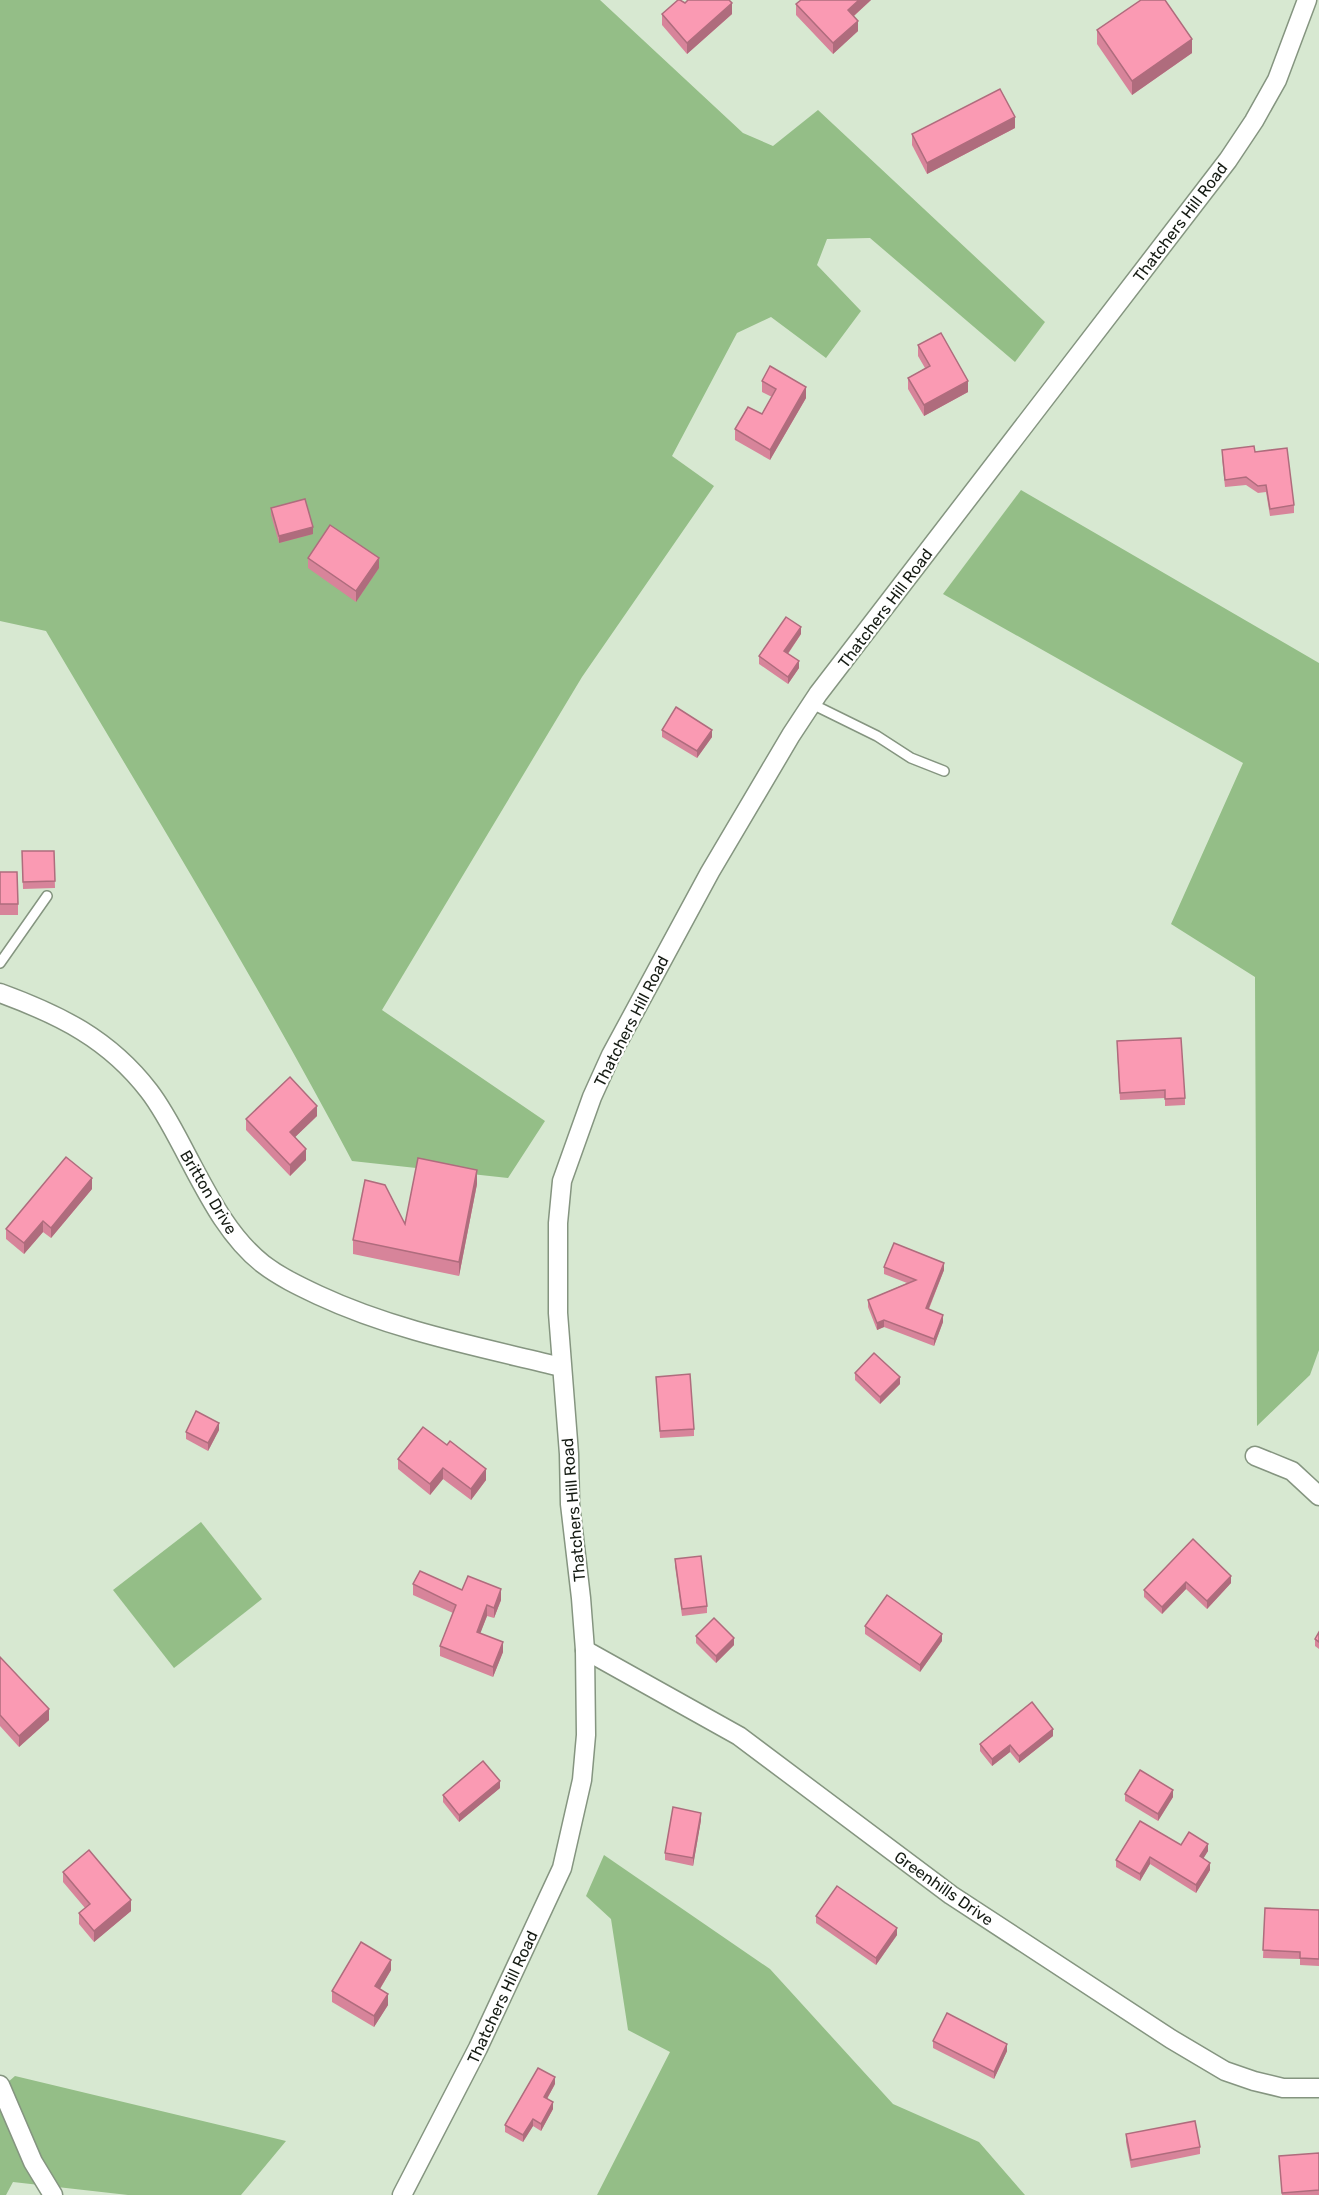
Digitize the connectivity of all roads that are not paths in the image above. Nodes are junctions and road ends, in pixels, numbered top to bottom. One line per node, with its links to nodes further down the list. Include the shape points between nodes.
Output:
1 (1307, 0): 2 (street, Thatchers Hill Road, via 1277,80 1228,160)
2 (812, 704): 3 (lane, via 877,736 911,758); 7 (street, Thatchers Hill Road, via 710,872 592,1097 562,1181 557,1267)
3 (944, 771)
4 (47, 896): 5 (lane)
5 (0, 963)
6 (0, 993): 7 (street, Britton Drive, via 78,1026 131,1068 151,1093 220,1215 263,1264 291,1282 356,1312)
7 (561, 1367): 10 (street, Thatchers Hill Road)
8 (1255, 1456): 9 (street, via 1292,1471)
9 (1319, 1496)
10 (585, 1650): 12 (street, Greenhills Drive, via 739,1736 951,1895 1171,2039 1225,2071 1254,2081 1283,2088); 14 (street, Thatchers Hill Road, via 583,1769 562,1868 478,2048)
11 (0, 2085): 13 (street, via 33,2162)
12 (1319, 2088)
13 (53, 2195)
14 (402, 2195)

